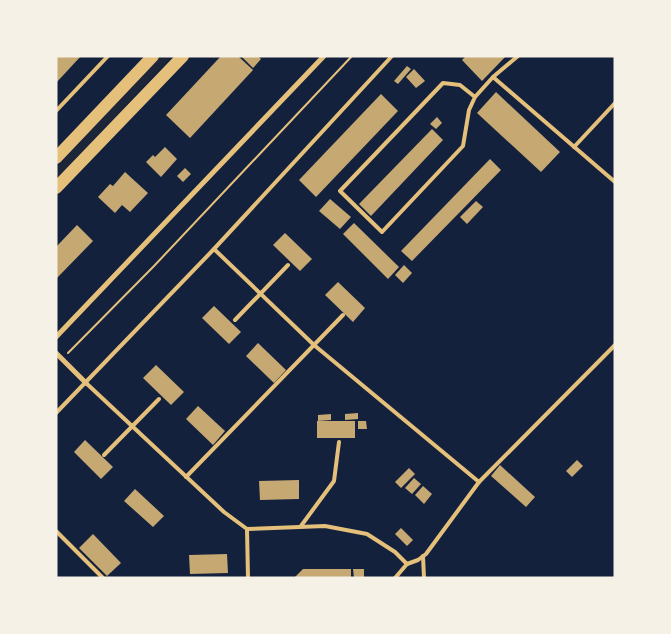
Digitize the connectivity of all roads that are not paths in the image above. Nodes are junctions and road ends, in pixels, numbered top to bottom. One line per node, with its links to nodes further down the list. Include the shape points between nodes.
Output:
1 (108, 56): 10 (lane)
2 (153, 56): 11 (highway)
3 (183, 56): 16 (highway)
4 (324, 56): 22 (street)
5 (392, 56): 17 (lane)
6 (518, 56): 7 (lane)
7 (493, 78): 8 (lane); 12 (lane)
8 (476, 97): 8 (lane, via 469,110 463,146 382,232 340,191 444,83 460,85)
9 (615, 103): 12 (lane)
10 (56, 111)
11 (88, 125): 13 (highway); 14 (highway)
12 (574, 147): 15 (lane)
13 (56, 149)
14 (56, 158)
15 (615, 182)
16 (56, 188)
17 (214, 249): 19 (lane); 26 (lane)
18 (288, 265): 19 (lane)
19 (260, 294): 21 (lane); 23 (lane)
20 (344, 315): 23 (lane)
21 (235, 320)
22 (56, 338)
23 (314, 345): 32 (lane); 33 (lane)
24 (615, 345): 33 (lane)
25 (56, 353): 26 (street)
26 (86, 383): 28 (lane); 29 (lane)
27 (159, 399): 29 (lane)
28 (56, 413)
29 (134, 425): 31 (lane); 32 (lane)
30 (338, 442): 34 (lane, via 334,481)
31 (104, 456)
32 (186, 477): 35 (lane)
33 (479, 482): 37 (lane)
34 (301, 526): 35 (lane); 38 (lane, via 325,526 367,534)
35 (247, 529): 40 (lane)
36 (56, 531): 39 (lane)
37 (423, 556): 38 (lane); 42 (lane)
38 (407, 564): 41 (lane)
39 (103, 578)
40 (248, 578)
41 (394, 578)
42 (424, 578)

